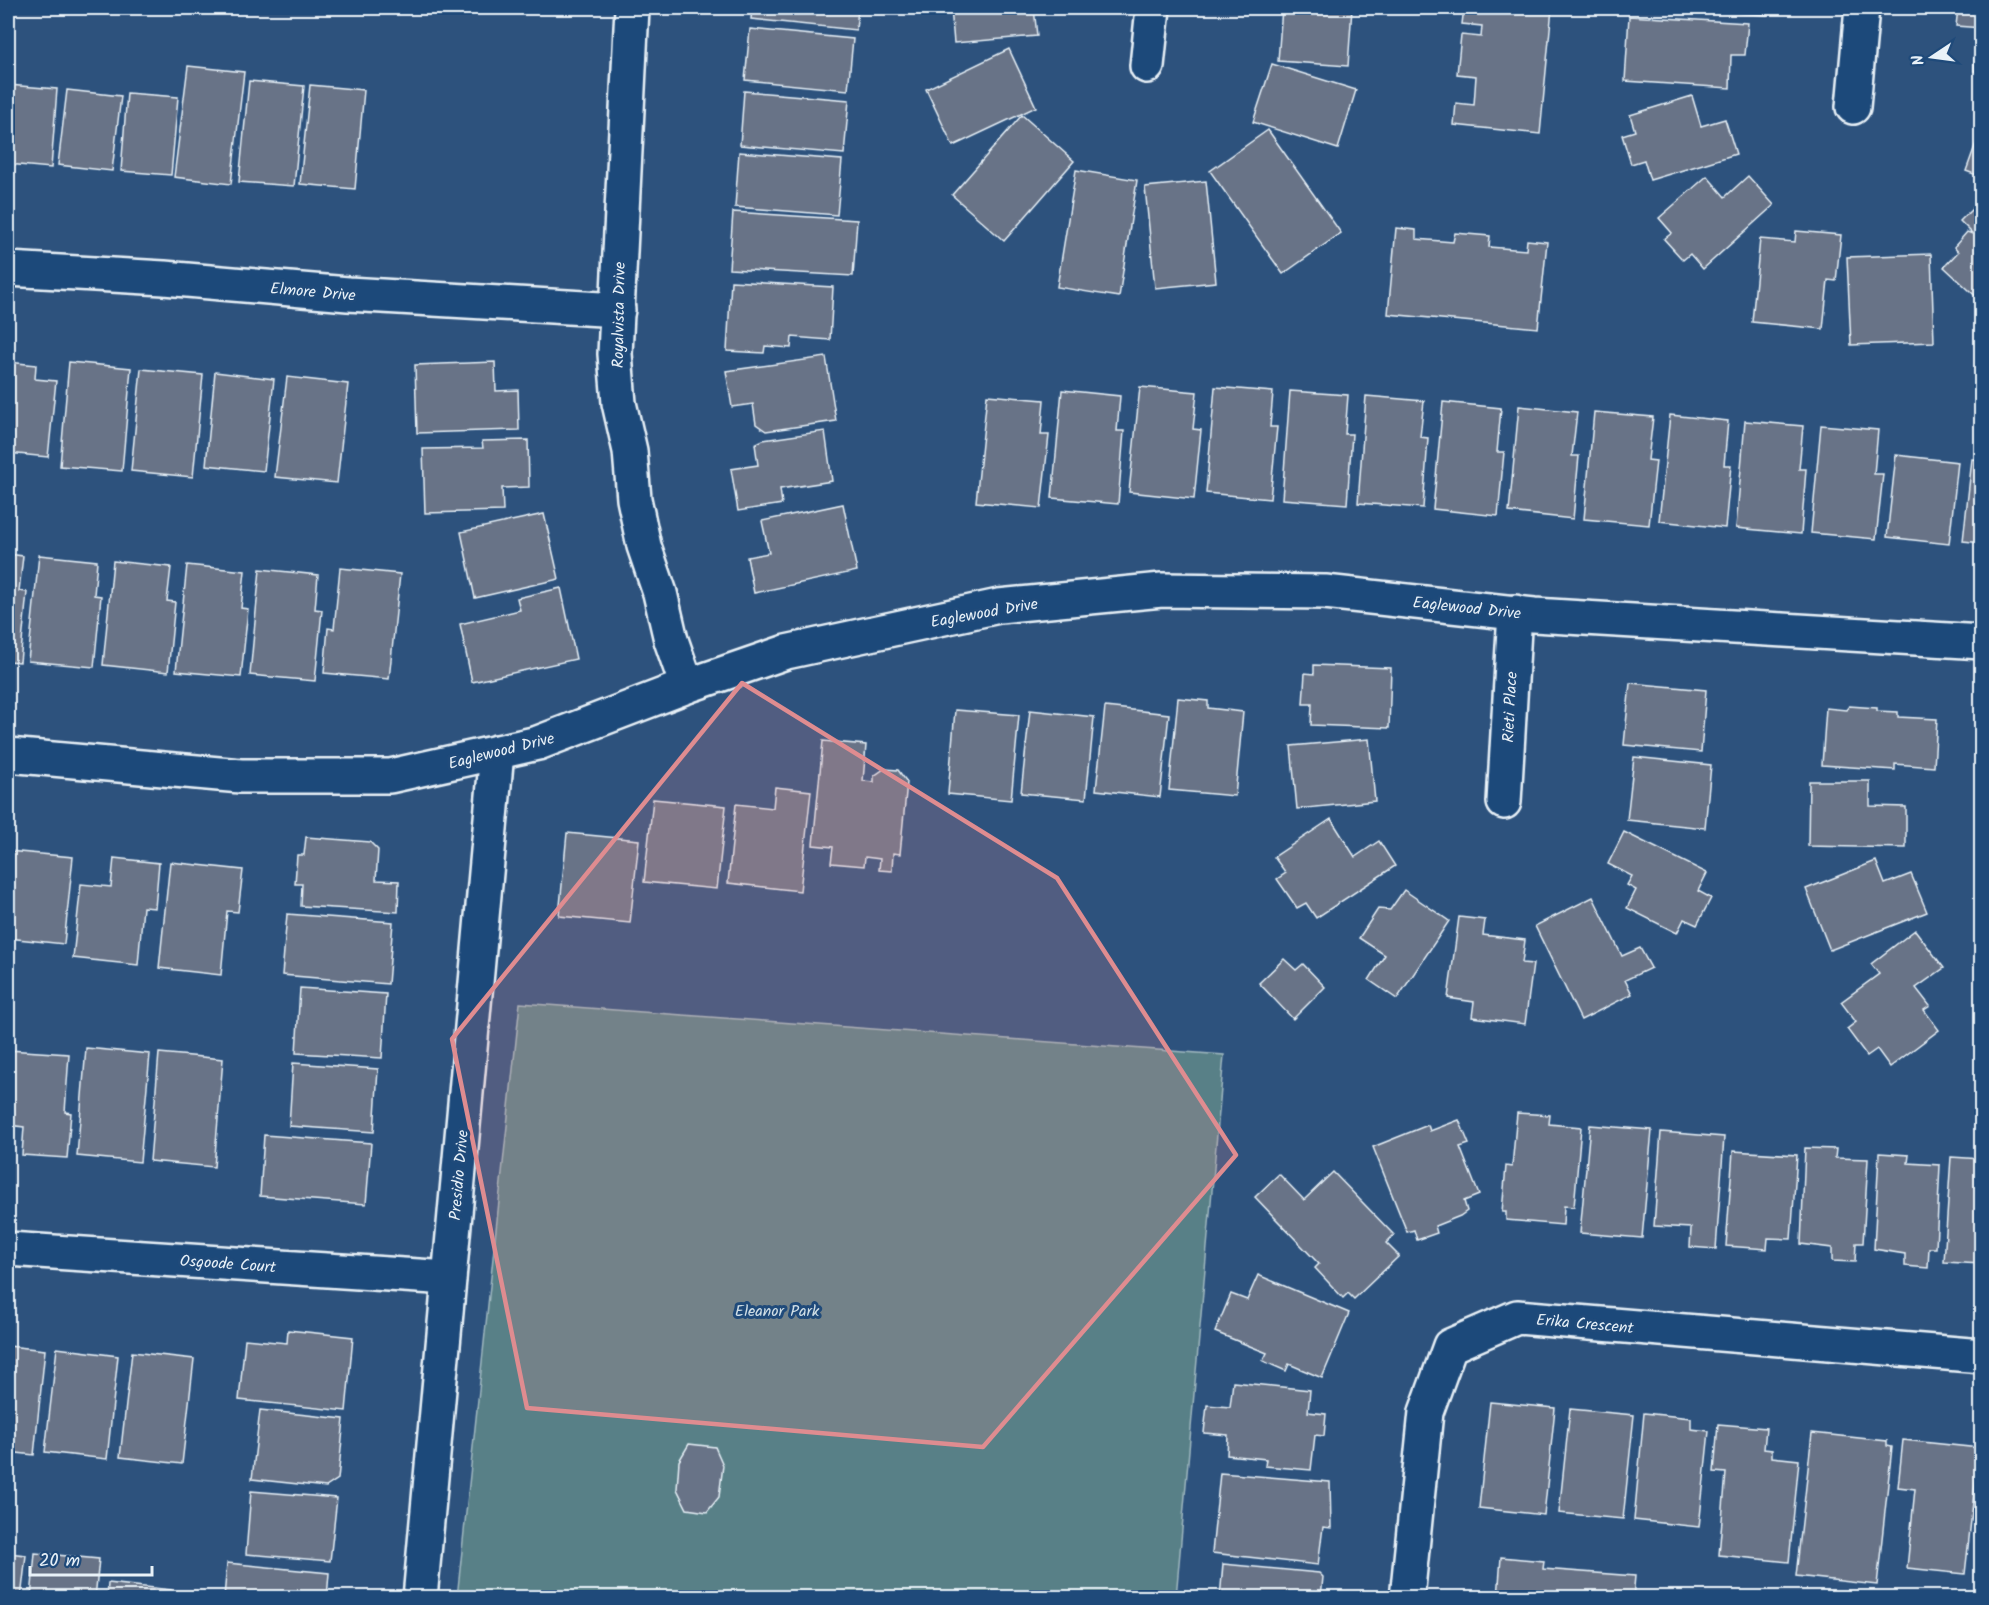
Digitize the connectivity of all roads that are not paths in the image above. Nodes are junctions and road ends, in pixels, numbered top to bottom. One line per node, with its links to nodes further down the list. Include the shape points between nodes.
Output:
1 (632, 8): 7 (street, Royalvista Drive)
2 (1153, 8): 4 (street)
3 (1862, 8): 5 (street)
4 (1147, 66)
5 (1853, 107)
6 (8, 269): 7 (street, Elmore Drive)
7 (618, 310): 10 (street, Royalvista Drive, via 615,354 619,403 630,451 634,499 644,546)
8 (1515, 612): 9 (street, Eaglewood Drive); 10 (street, Eaglewood Drive, via 1324,592 1162,590 999,606 786,652); 13 (street, Rieti Place)
9 (1982, 642)
10 (687, 686): 11 (street, Eaglewood Drive, via 538,743)
11 (497, 752): 12 (street, Eaglewood Drive, via 390,776 241,777); 15 (street, Presidio Drive)
12 (8, 755)
13 (1504, 802)
14 (8, 1249): 15 (street, Osgoode Court)
15 (449, 1278): 17 (street, Presidio Drive)
16 (1982, 1356): 18 (street, Erika Crescent, via 1517,1317 1450,1346 1426,1412)
17 (420, 1598)
18 (1407, 1598)

